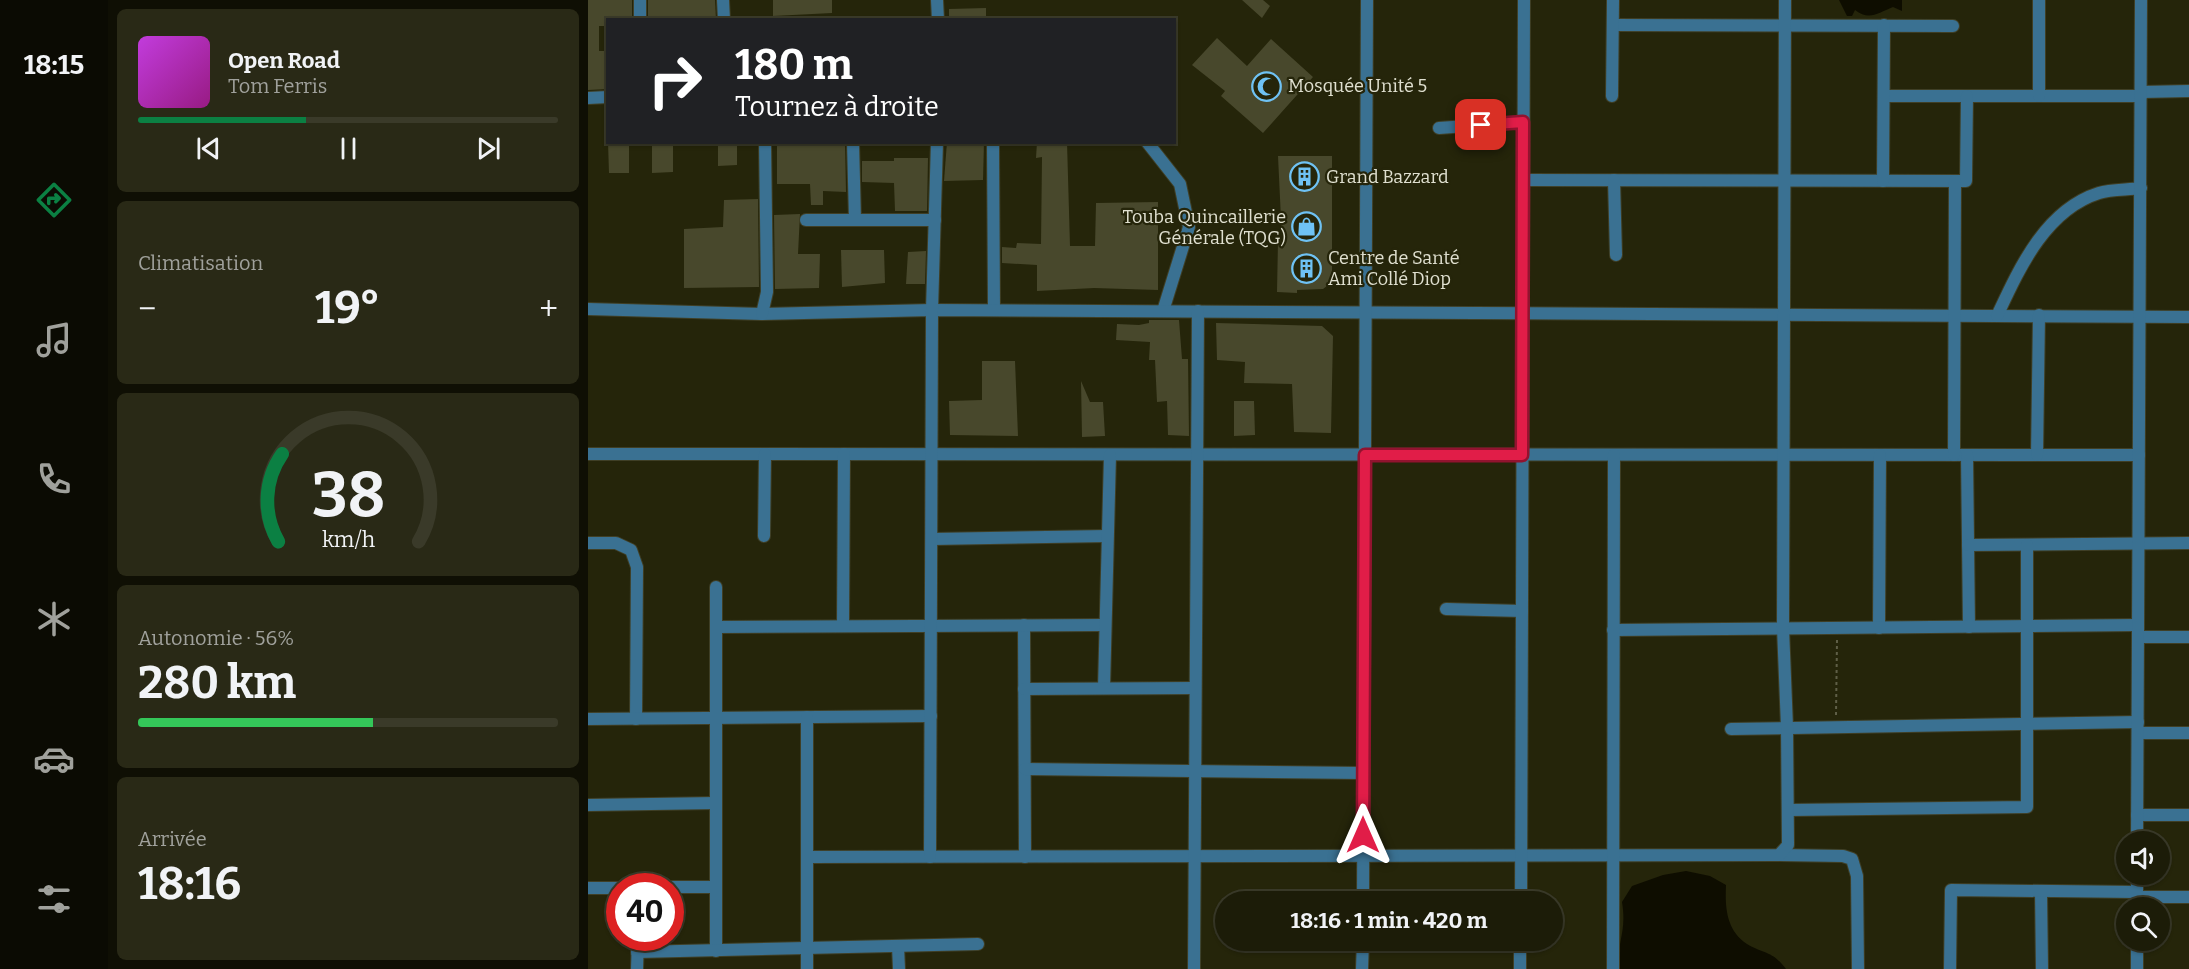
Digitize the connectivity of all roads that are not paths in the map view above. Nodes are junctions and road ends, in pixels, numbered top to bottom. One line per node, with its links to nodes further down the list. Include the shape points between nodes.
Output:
1 (640, 0): 10 (street)
2 (723, 0): 11 (street)
3 (937, 0): 12 (street)
4 (1367, 0): 47 (street)
5 (1524, 0): 25 (street)
6 (1613, 0): 13 (street)
7 (1785, 0): 14 (street)
8 (2039, 0): 22 (street)
9 (2141, 0): 18 (street)
10 (640, 18)
11 (724, 18)
12 (938, 18)
13 (1613, 25): 14 (street); 19 (street)
14 (1785, 25): 15 (street); 34 (street)
15 (1884, 26): 16 (street); 20 (street)
16 (1953, 26)
17 (2189, 92): 18 (street)
18 (2141, 94): 22 (street); 37 (street)
19 (1612, 96)
20 (1884, 96): 21 (street); 35 (street)
21 (1967, 96): 22 (street); 36 (street, via 1966,181)
22 (2039, 96)
23 (606, 97): 24 (street)
24 (588, 98)
25 (1523, 122): 26 (street); 32 (street)
26 (1439, 128)
27 (765, 144): 49 (street, via 767,292)
28 (854, 144): 39 (street)
29 (937, 144): 40 (street)
30 (993, 144): 44 (street)
31 (1150, 144): 45 (street, via 1180,184 1189,227)
32 (1523, 180): 33 (street); 48 (street)
33 (1614, 180): 34 (street); 41 (street)
34 (1785, 180): 35 (street); 50 (street)
35 (1883, 181): 36 (street)
36 (1955, 181): 51 (street)
37 (2141, 188): 53 (street, via 2098,193 2067,211 2029,251); 54 (street)
38 (806, 220): 39 (street)
39 (855, 220): 40 (street)
40 (935, 220): 43 (street)
41 (1616, 255)
42 (588, 309): 49 (street)
43 (932, 310): 44 (street); 49 (street); 59 (street)
44 (994, 310): 45 (street)
45 (1163, 311): 46 (street)
46 (1198, 311): 47 (street); 61 (street)
47 (1365, 312): 48 (street); 62 (street)
48 (1523, 313): 50 (street); 63 (street)
49 (762, 314)
50 (1784, 314): 51 (street); 65 (street)
51 (1954, 315): 53 (street); 67 (street)
52 (2039, 315): 53 (street); 54 (street); 68 (street)
53 (1997, 316)
54 (2140, 316): 55 (street); 69 (street)
55 (2189, 317)
56 (588, 454): 57 (street)
57 (765, 454): 58 (street); 70 (street)
58 (844, 454): 59 (street); 83 (street)
59 (932, 454): 60 (street); 72 (street)
60 (1110, 455): 61 (street); 71 (street)
61 (1197, 455): 62 (street); 94 (street)
62 (1365, 455): 63 (street); 108 (street)
63 (1522, 455): 64 (street); 80 (street)
64 (1614, 455): 65 (street); 90 (street)
65 (1784, 455): 66 (street); 88 (street)
66 (1880, 455): 67 (street); 89 (street)
67 (1960, 455): 68 (street); 75 (street)
68 (2037, 455): 69 (street)
69 (2139, 455): 77 (street)
70 (764, 536)
71 (1107, 536): 72 (street); 82 (street)
72 (932, 539): 84 (street)
73 (588, 543): 100 (street, via 616,543 631,550 637,567)
74 (2189, 543): 77 (street)
75 (1968, 545): 76 (street); 87 (street)
76 (2027, 545): 77 (street); 85 (street)
77 (2139, 546): 91 (street)
78 (716, 587): 86 (street)
79 (1446, 609): 80 (street)
80 (1522, 612): 115 (street)
81 (1024, 625): 82 (street); 84 (street); 95 (street)
82 (1104, 625): 93 (street)
83 (843, 626): 84 (street); 86 (street)
84 (931, 626): 96 (street)
85 (2027, 626): 87 (street); 91 (street); 101 (street)
86 (716, 627): 98 (street)
87 (1969, 627): 89 (street)
88 (1783, 628): 89 (street); 90 (street); 102 (street)
89 (1879, 628)
90 (1614, 630): 116 (street)
91 (2138, 631): 92 (street); 103 (street)
92 (2189, 637)
93 (1104, 688): 94 (street); 95 (street)
94 (1195, 688): 107 (street)
95 (1024, 689): 106 (street)
96 (931, 716): 97 (street); 121 (street)
97 (807, 717): 98 (street); 120 (street)
98 (716, 718): 100 (street); 109 (street)
99 (588, 719): 100 (street)
100 (636, 719)
101 (2027, 724): 102 (street); 103 (street); 111 (street, via 2027,807)
102 (1787, 727): 104 (street); 111 (street)
103 (2138, 727): 105 (street); 112 (street)
104 (1731, 729)
105 (2189, 733)
106 (1025, 769): 107 (street); 122 (street)
107 (1195, 771): 108 (street); 118 (street)
108 (1363, 773): 119 (street)
109 (716, 803): 110 (street); 124 (street)
110 (588, 805)
111 (1788, 810): 117 (street, via 1788,845)
112 (2137, 815): 113 (street); 114 (street)
113 (2189, 815)
114 (2137, 831)
115 (1521, 855): 116 (street); 119 (street); 128 (street)
116 (1613, 855): 117 (street); 147 (street)
117 (1779, 855): 148 (street, via 1852,859 1857,876)
118 (1194, 856): 119 (street); 122 (street); 144 (street)
119 (1363, 856): 127 (street)
120 (807, 857): 121 (street); 135 (street)
121 (930, 857): 122 (street)
122 (1025, 857)
123 (684, 887): 124 (street)
124 (716, 887): 136 (street)
125 (588, 888): 126 (street)
126 (606, 888)
127 (1363, 891)
128 (1521, 891)
129 (2041, 891): 130 (street); 149 (street, via 1951,890); 150 (street)
130 (2116, 897)
131 (2189, 897): 132 (street)
132 (2170, 898)
133 (978, 944): 134 (street)
134 (898, 946): 135 (street); 143 (street)
135 (807, 947): 136 (street); 142 (street)
136 (716, 951): 140 (street)
137 (1363, 951): 145 (street)
138 (1520, 951): 146 (street)
139 (2137, 951): 151 (street)
140 (638, 952): 141 (street)
141 (637, 969)
142 (807, 969)
143 (899, 969)
144 (1194, 969)
145 (1362, 969)
146 (1520, 969)
147 (1613, 969)
148 (1858, 969)
149 (1950, 969)
150 (2042, 969)
151 (2137, 969)

